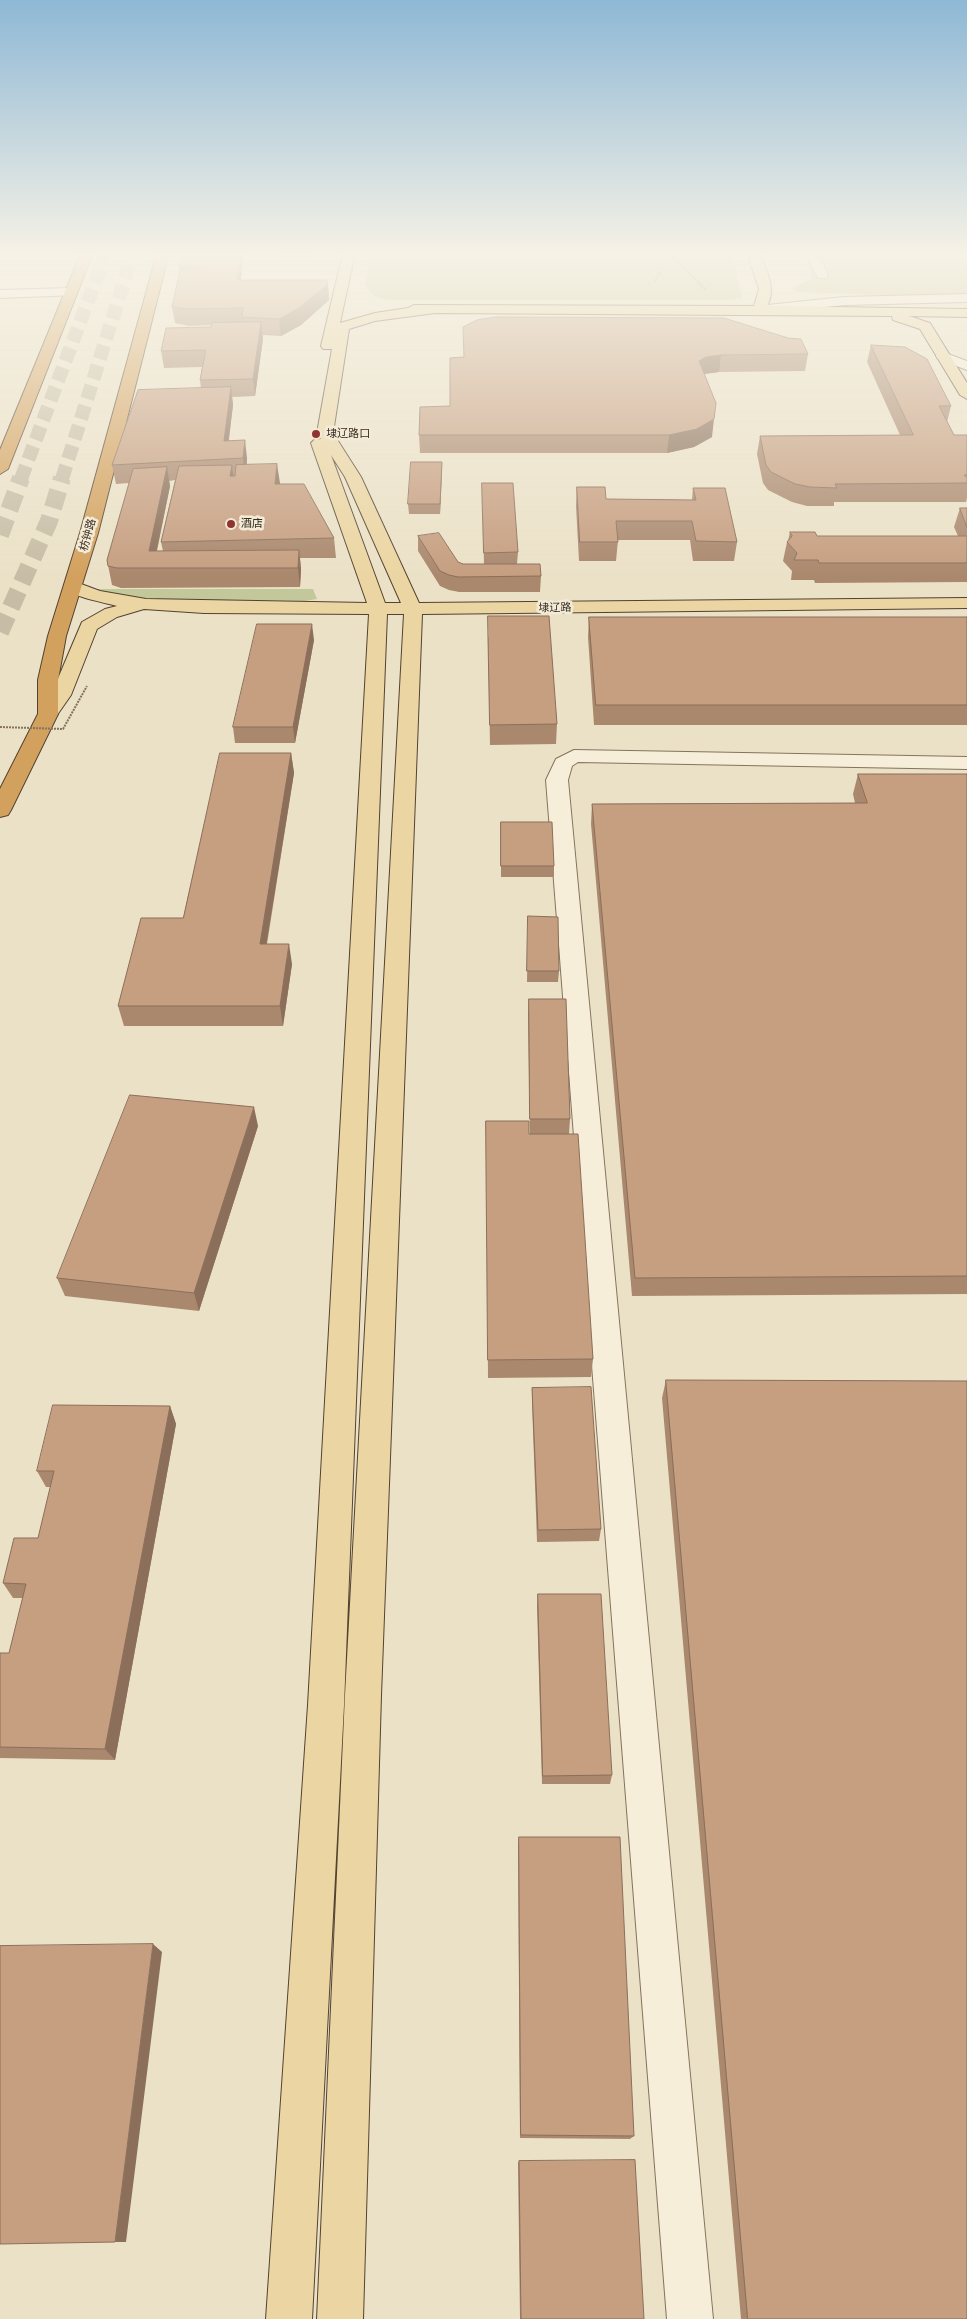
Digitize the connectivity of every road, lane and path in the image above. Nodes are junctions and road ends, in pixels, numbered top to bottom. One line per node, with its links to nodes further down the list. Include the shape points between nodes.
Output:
1 (43, 361): 7 (highway)
2 (134, 361): 8 (highway, 枋钟路)
3 (325, 361): 11 (main road, via 316,434)
4 (337, 361): 12 (main road, via 325,433 353,477)
5 (946, 361): 6 (main road)
6 (967, 395)
7 (0, 468)
8 (73, 586): 10 (main road, via 103,598); 14 (highway, 枋钟路, via 57,636 48,680)
9 (967, 603): 12 (main road, 埭辽路)
10 (143, 604): 11 (main road, 埭辽路); 14 (main road, via 110,613 89,626 62,695)
11 (378, 609): 12 (main road, 埭辽路); 18 (main road, via 326,1705)
12 (413, 609): 19 (main road, via 363,1695)
13 (87, 686): 15 (path, bridge, via 63,729)
14 (48, 714): 17 (highway, 枋钟路)
15 (0, 726)
16 (967, 763): 20 (street, via 574,756 563,763 558,780)
17 (0, 810)
18 (289, 2319)
19 (340, 2319)
20 (690, 2319)

